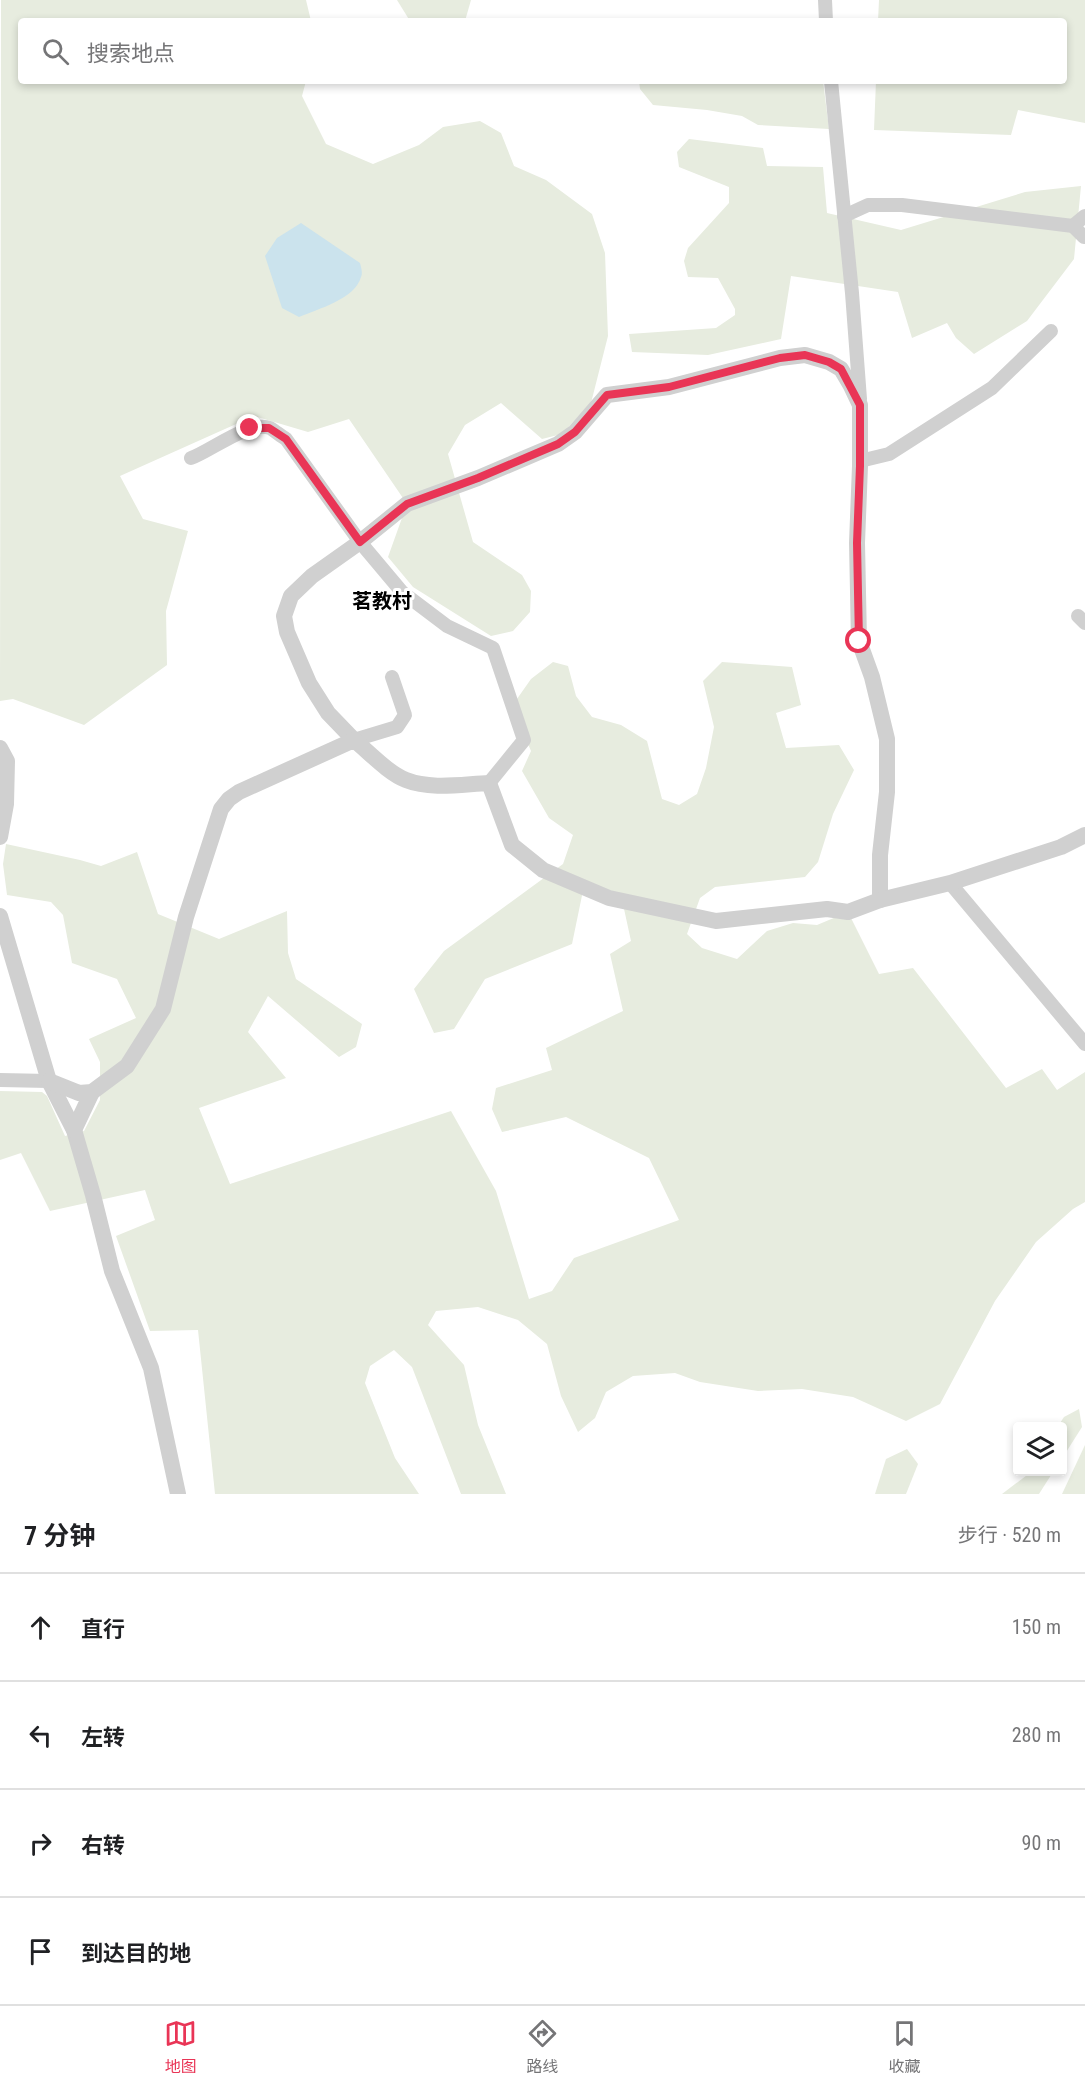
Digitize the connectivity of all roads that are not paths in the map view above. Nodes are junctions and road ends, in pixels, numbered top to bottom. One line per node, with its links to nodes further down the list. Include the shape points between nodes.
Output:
1 (825, 0): 2 (street)
2 (826, 18)
3 (831, 84): 4 (street)
4 (844, 216): 6 (street, via 868,205 902,205); 9 (street)
5 (1085, 216): 6 (street)
6 (1073, 226): 7 (street)
7 (1084, 237)
8 (1051, 331): 11 (street, via 992,388 889,454)
9 (860, 405): 11 (street); 12 (street, via 841,369 805,355 669,387 607,395 575,432 558,444 407,504)
10 (190, 458): 12 (street, via 250,428 269,428 286,439)
11 (860, 461): 20 (street, via 859,641 887,739)
12 (360, 542): 14 (street, via 291,596 284,615 287,632 309,683 328,713); 16 (street, via 402,592 447,626 493,648 524,740)
13 (392, 677): 14 (street, via 405,715 397,727)
14 (354, 740): 16 (street, via 406,780 434,785); 25 (street, via 228,799 221,809 186,917 163,1010 127,1066)
15 (0, 748): 18 (street, via 7,761)
16 (489, 783): 20 (street, via 512,845 543,870 609,898 716,921 827,909 848,912)
17 (1085, 835): 19 (street, via 1060,848)
18 (0, 837)
19 (950, 883): 20 (street); 22 (street)
20 (880, 900)
21 (0, 916): 24 (street)
22 (1085, 1044)
23 (0, 1080): 24 (street)
24 (49, 1081): 25 (street, via 79,1093); 26 (street)
25 (92, 1092): 26 (street)
26 (74, 1130): 27 (street, via 112,1270 151,1368)
27 (178, 1494)

